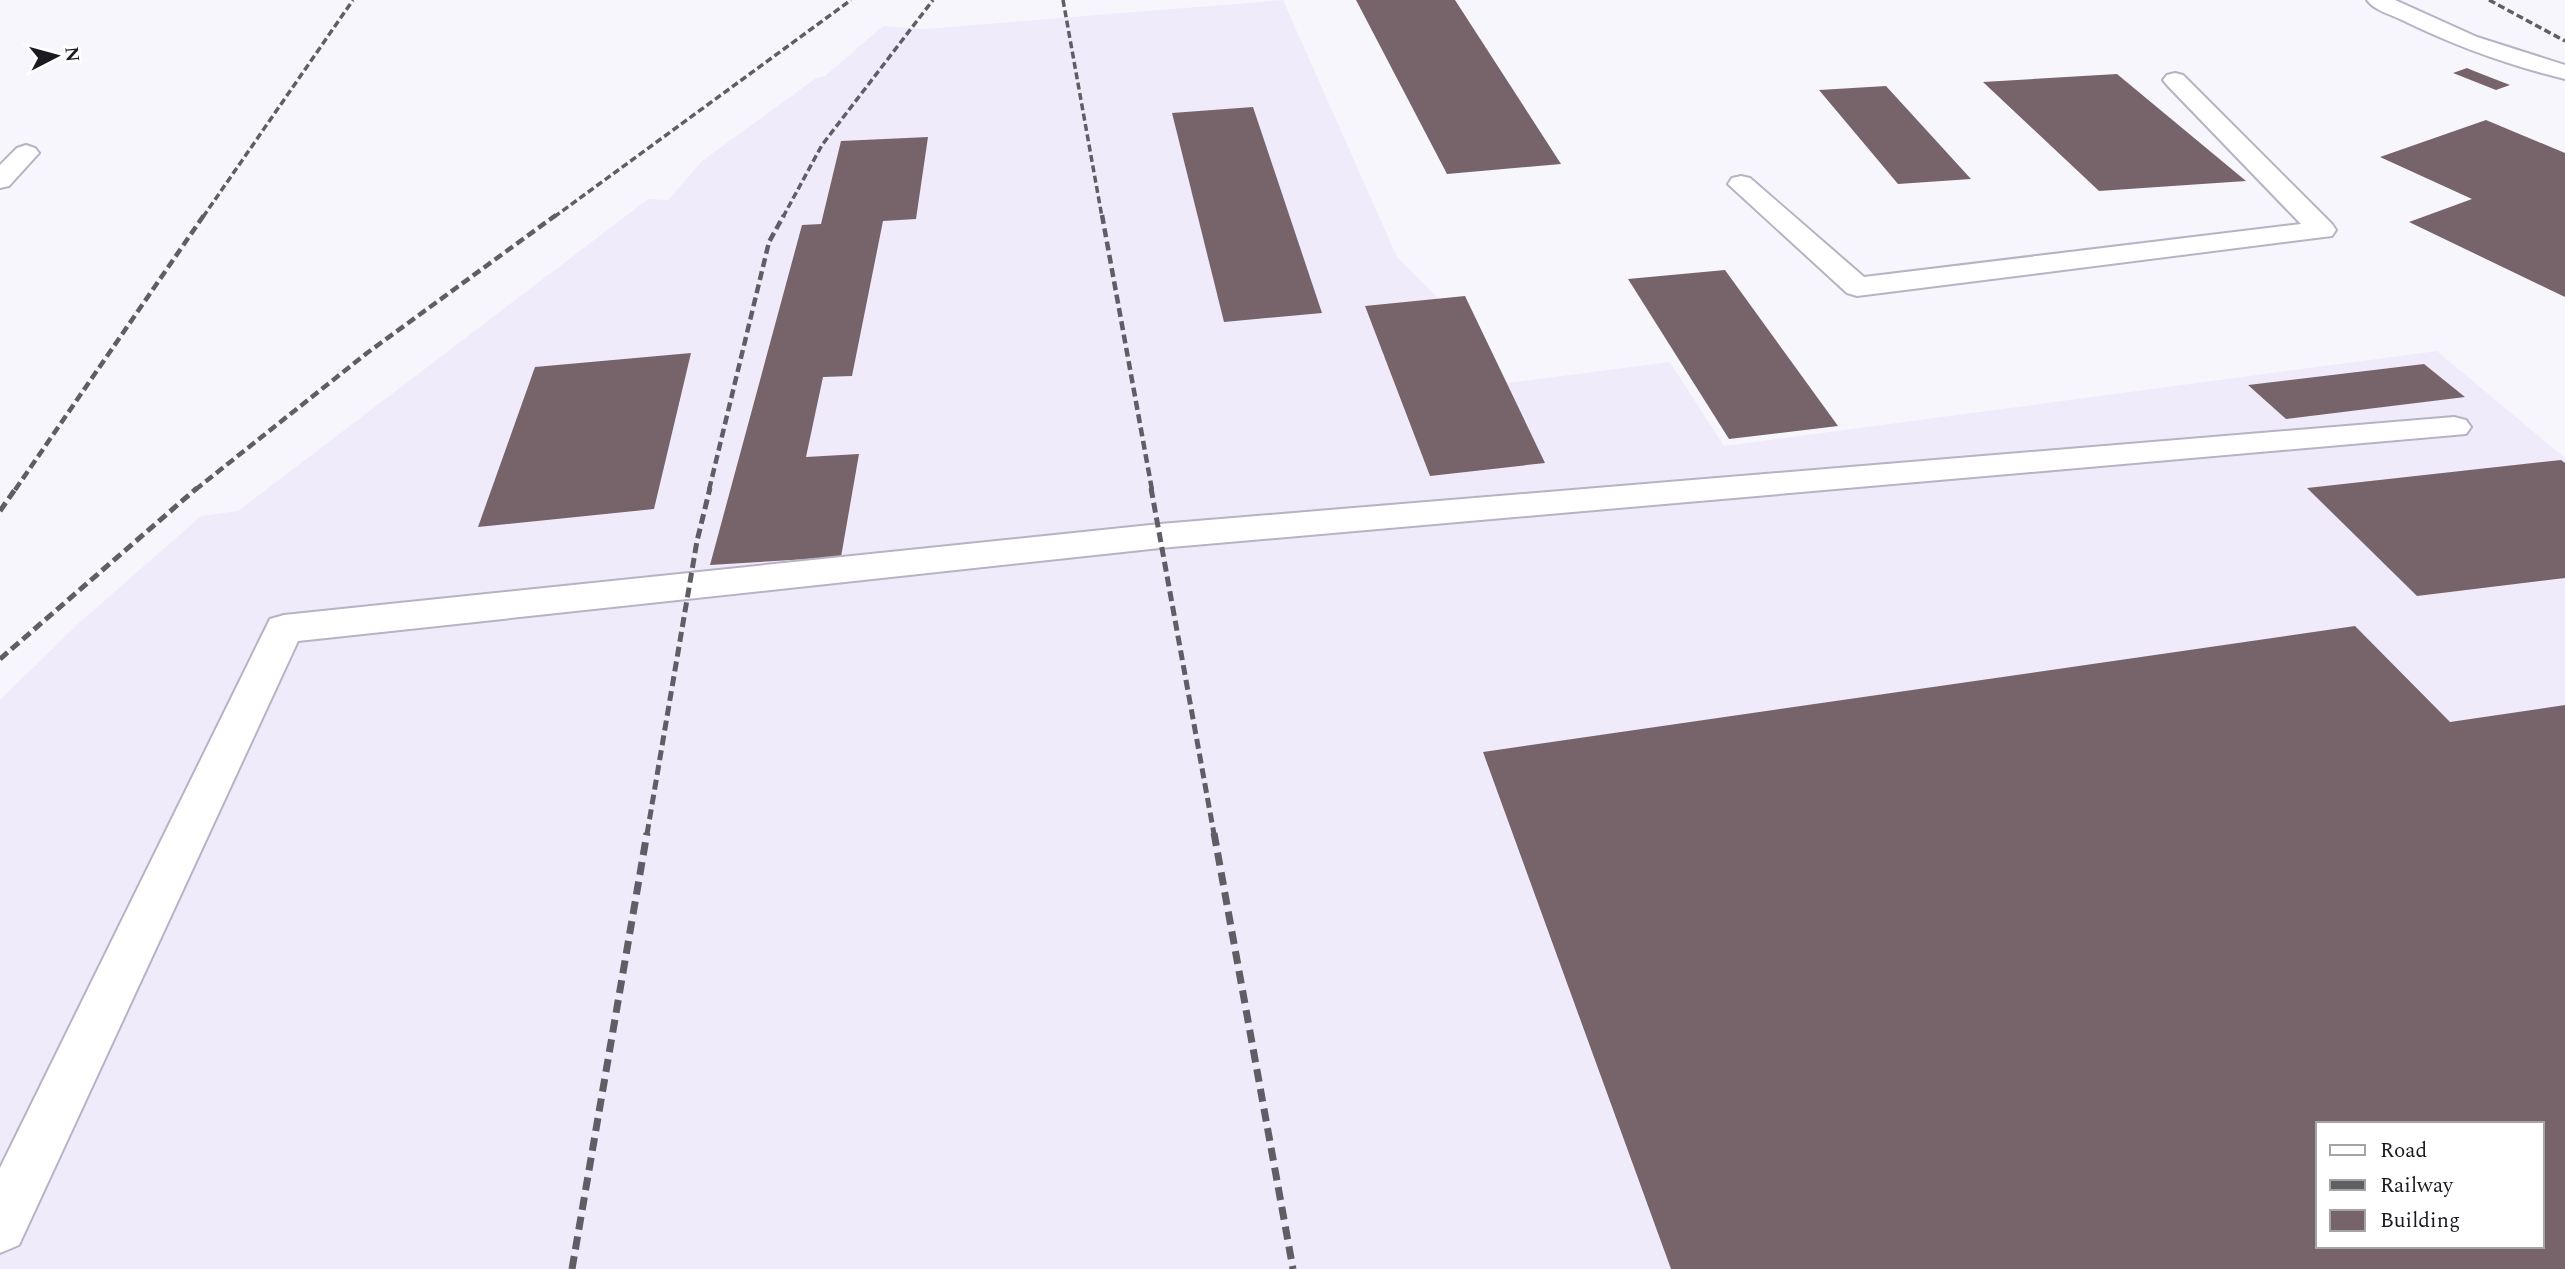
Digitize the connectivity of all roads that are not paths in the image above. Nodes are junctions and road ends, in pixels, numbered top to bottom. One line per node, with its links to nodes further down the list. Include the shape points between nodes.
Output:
1 (2378, 0): 2 (street, via 2476,47)
2 (2565, 72)
3 (2175, 79): 6 (street, via 2322,230 1857,287)
4 (26, 153): 5 (street)
5 (0, 180)
6 (1741, 184)
7 (2454, 426): 8 (street, via 1160,536 284,629)
8 (0, 1226)

